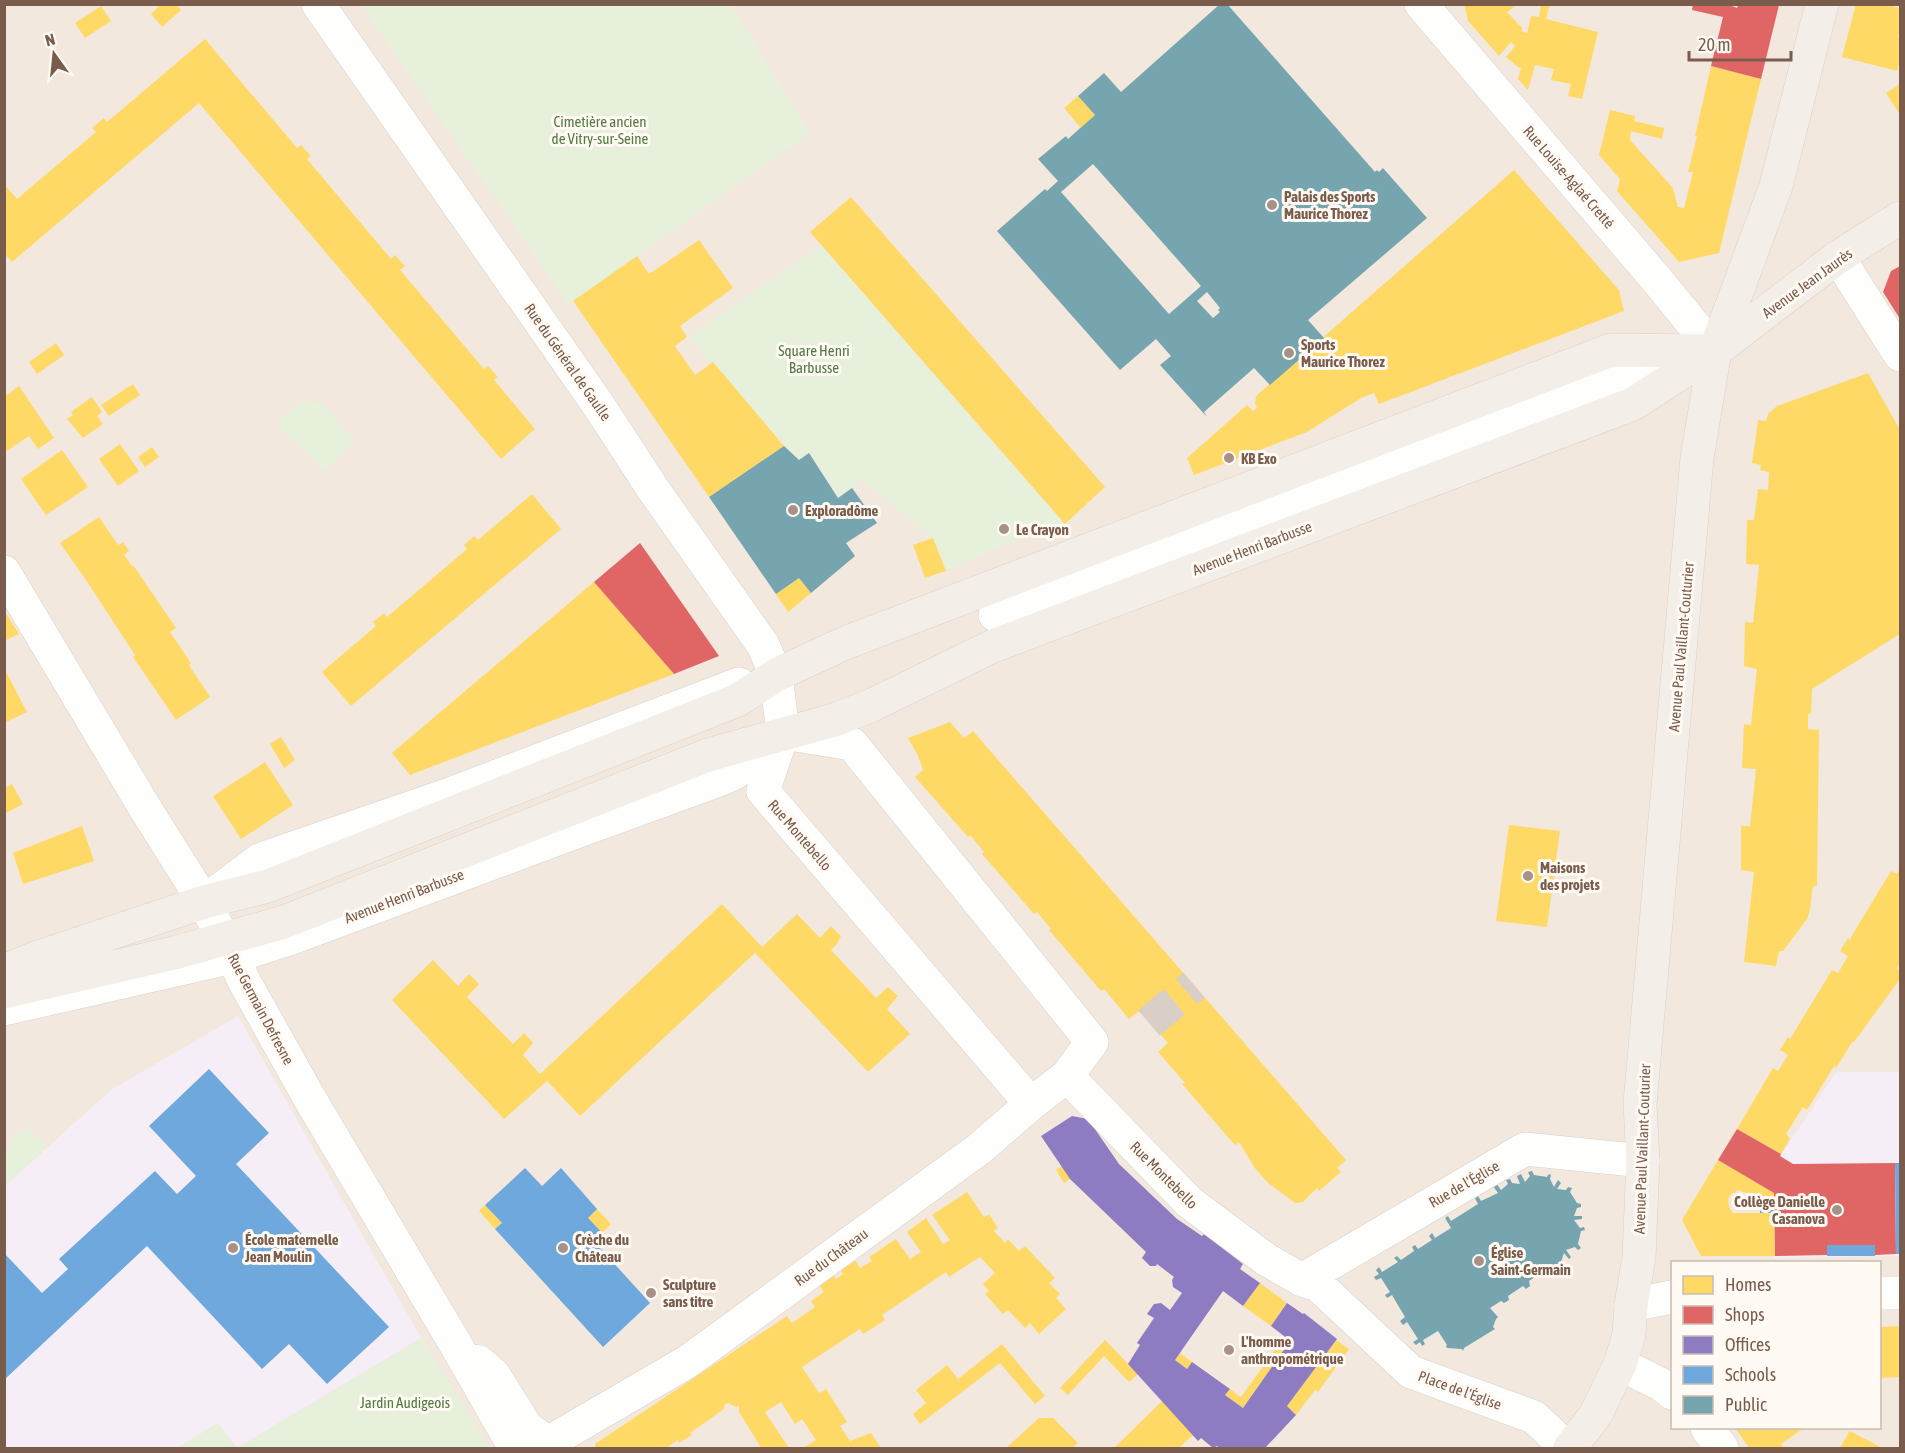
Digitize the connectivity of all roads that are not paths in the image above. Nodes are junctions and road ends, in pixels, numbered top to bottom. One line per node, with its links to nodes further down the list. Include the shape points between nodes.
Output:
1 (318, 4): 10 (street, Rue du Général de Gaulle, via 763,645)
2 (1822, 4): 6 (main road, Avenue Paul Vaillant-Couturier, via 1776,186)
3 (1429, 9): 6 (street, Rue Louise-Aglaé Cretté)
4 (1900, 218): 5 (main road, Avenue Jean Jaurès)
5 (1838, 257): 6 (main road, Avenue Jean Jaurès); 7 (street)
6 (1715, 351): 9 (street, Avenue Henri Barbusse, via 1622,378); 10 (main road, via 1611,350 845,642); 11 (main road, Avenue Henri Barbusse, via 1633,404 993,646 834,720); 19 (main road, Avenue Paul Vaillant-Couturier, via 1697,458 1640,1104)
7 (1900, 355)
8 (4, 572): 12 (street, Rue Germain Defresne)
9 (994, 615)
10 (776, 675): 11 (street, Rue du Général de Gaulle); 12 (main road, via 738,700 268,885)
11 (783, 733): 13 (main road, Avenue Henri Barbusse, via 708,755 284,922); 17 (street, Rue du Château, via 852,744 1092,1042); 18 (street, Rue Montebello, via 762,791)
12 (204, 902): 13 (street, Rue Germain Defresne); 14 (main road)
13 (229, 948): 15 (main road, Avenue Henri Barbusse, via 174,953); 16 (street, Avenue Henri Barbusse); 25 (street, Rue Germain Defresne, via 310,1099)
14 (4, 971)
15 (4, 992)
16 (4, 1009)
17 (1067, 1076): 18 (street, Rue du Château); 20 (street, Rue Montebello, via 1189,1202 1267,1260)
18 (1030, 1104): 29 (street, Rue du Château, via 979,1149 687,1362)
19 (1642, 1161): 20 (street, Rue de l'Église, via 1525,1149); 24 (main road, Avenue Paul Vaillant-Couturier, via 1639,1257)
20 (1302, 1280): 31 (street, Place de l'Église, via 1318,1285 1411,1372 1534,1417)
21 (1881, 1293): 22 (street)
22 (1900, 1293)
23 (1671, 1297): 24 (street)
24 (1631, 1305): 26 (main road, Avenue Paul Vaillant-Couturier, via 1629,1335)
25 (465, 1359): 29 (street, Rue du Château, via 478,1362 494,1375 527,1428); 30 (street, Rue Germain Defresne)
26 (1620, 1364): 27 (street); 31 (main road, Avenue Paul Vaillant-Couturier, via 1596,1414)
27 (1671, 1392)
28 (1708, 1429): 32 (street)
29 (548, 1446)
30 (515, 1449)
31 (1569, 1449)
32 (1722, 1449)

